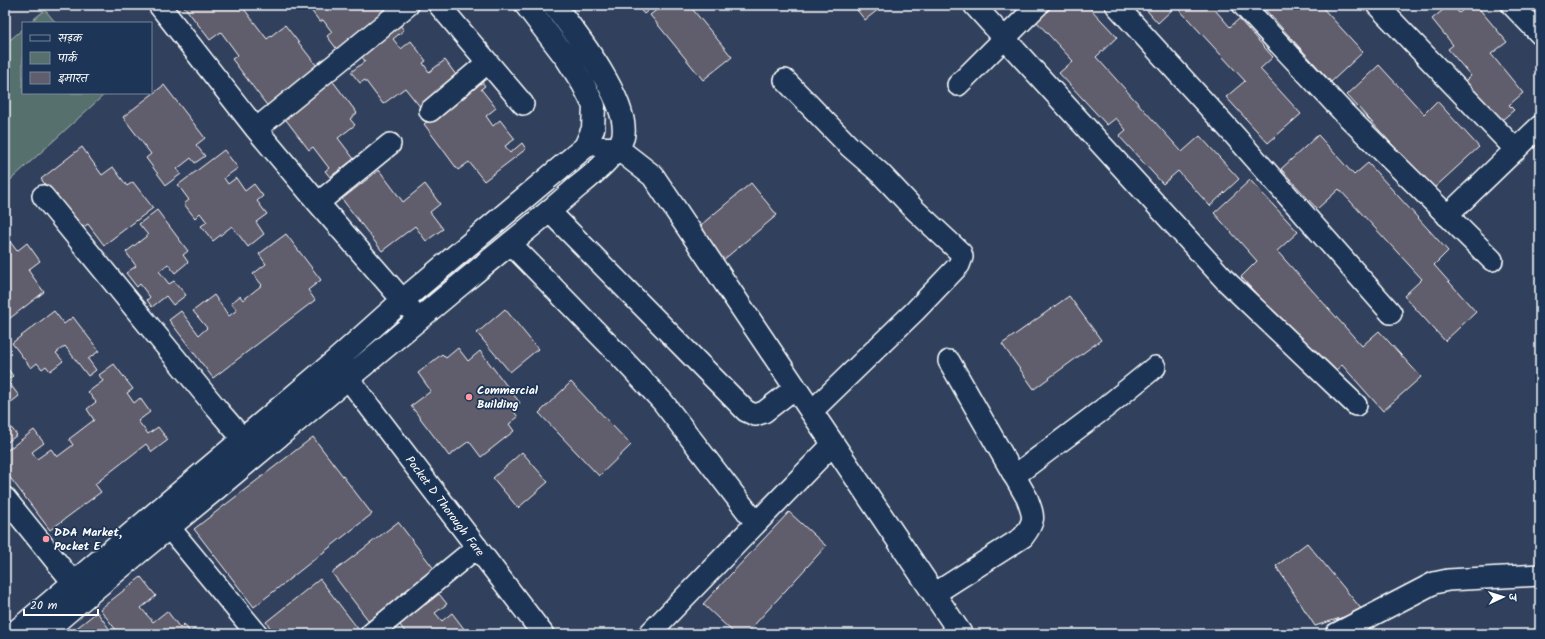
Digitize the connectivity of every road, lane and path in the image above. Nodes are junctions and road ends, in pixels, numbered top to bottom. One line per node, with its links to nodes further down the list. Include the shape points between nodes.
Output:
1 (159, 5): 20 (street)
2 (408, 5): 20 (street)
3 (439, 5): 14 (street)
4 (526, 5): 22 (street, via 584,84 594,106 593,129)
5 (554, 5): 23 (street, via 604,76 621,111 622,138)
6 (974, 5): 13 (street)
7 (1038, 5): 13 (street)
8 (1116, 5): 32 (street)
9 (1243, 5): 28 (street, via 1344,113)
10 (1377, 5): 24 (street)
11 (1512, 5): 12 (street)
12 (1540, 34)
13 (1005, 38): 16 (street); 39 (street, via 1225,280)
14 (487, 63): 17 (street); 18 (street)
15 (785, 80): 40 (street, via 849,146 961,253 962,257 959,265 920,306)
16 (958, 85)
17 (523, 104)
18 (430, 111)
19 (1540, 126): 24 (street)
20 (256, 129): 26 (street)
21 (390, 144): 26 (street)
22 (585, 147): 23 (street); 31 (street)
23 (617, 148): 27 (street); 38 (street, via 653,176)
24 (1516, 150): 28 (street)
25 (43, 196): 42 (street)
26 (318, 204): 31 (street)
27 (550, 212): 29 (street); 38 (street, via 746,411 755,415 764,412)
28 (1447, 216): 30 (street)
29 (510, 243): 33 (street); 46 (street, via 662,401)
30 (1492, 260)
31 (403, 300): 33 (street); 34 (street)
32 (1391, 313)
33 (419, 319): 37 (street)
34 (335, 361): 37 (street, Pocket D Thorough Fare); 42 (street)
35 (949, 361): 43 (street)
36 (1155, 367): 43 (street)
37 (348, 378): 42 (street); 47 (street, Pocket D Thorough Fare)
38 (795, 388): 40 (street)
39 (1356, 405)
40 (812, 412): 41 (street)
41 (833, 444): 46 (street); 50 (street)
42 (249, 447): 45 (street)
43 (1014, 476): 50 (street, via 1033,512 1033,525 1023,537)
44 (5, 498): 49 (street)
45 (162, 520): 49 (street); 53 (street)
46 (756, 523): 56 (street)
47 (476, 547): 54 (street); 55 (street, Pocket D Thorough Fare)
48 (1540, 575): 58 (street, via 1434,583)
49 (79, 590): 51 (street); 52 (street)
50 (934, 594): 57 (street)
51 (13, 634)
52 (42, 634)
53 (257, 634)
54 (370, 634)
55 (543, 634)
56 (649, 634)
57 (961, 634)
58 (1336, 634)

